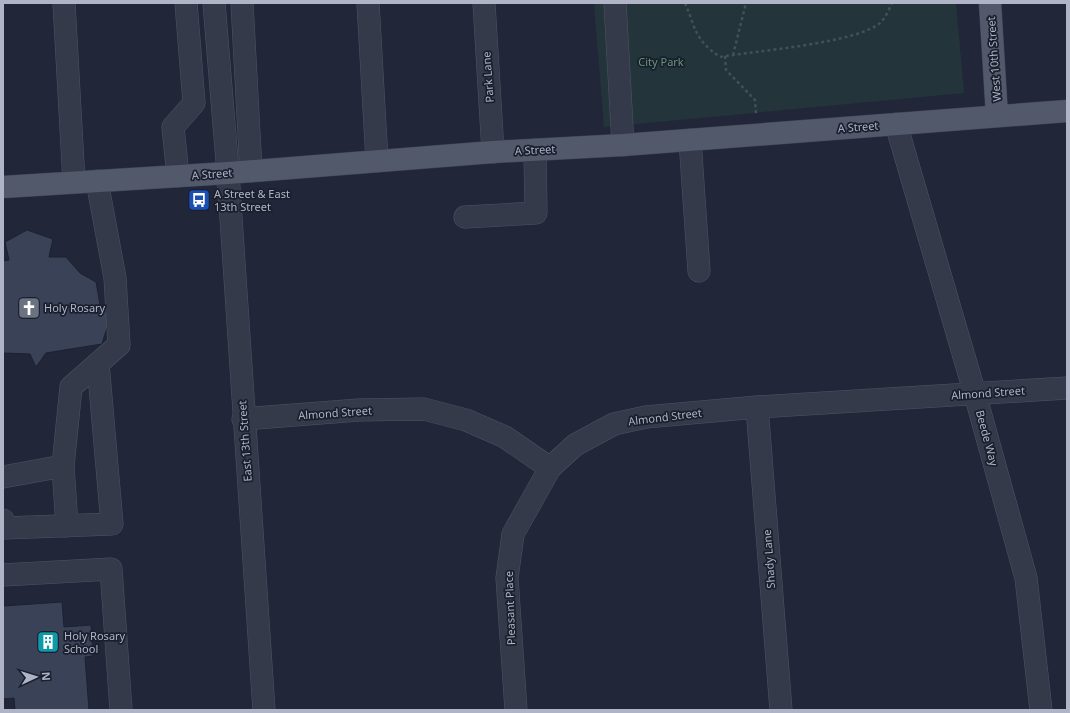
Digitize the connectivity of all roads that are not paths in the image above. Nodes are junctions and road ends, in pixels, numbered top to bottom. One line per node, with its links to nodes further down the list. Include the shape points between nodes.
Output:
1 (64, 3): 21 (street)
2 (186, 3): 19 (street, via 194,103 173,127)
3 (214, 3): 18 (street, East 13th Street)
4 (242, 3): 17 (street)
5 (368, 3): 16 (street)
6 (484, 3): 15 (street, Park Lane)
7 (615, 3): 13 (street)
8 (990, 3): 10 (main road, West 10th Street)
9 (1067, 110): 10 (main road, A Street)
10 (997, 116): 11 (main road, A Street)
11 (896, 124): 12 (main road, A Street); 27 (street, Beede Way)
12 (690, 140): 13 (main road, A Street); 24 (street)
13 (623, 145): 14 (main road, A Street)
14 (535, 150): 15 (main road, A Street); 23 (street, via 536,213)
15 (493, 152): 16 (main road, A Street)
16 (377, 161): 17 (main road, A Street)
17 (251, 171): 18 (main road, A Street)
18 (228, 173): 19 (main road, A Street); 29 (street, East 13th Street)
19 (178, 176): 20 (main road, A Street)
20 (97, 181): 21 (main road, A Street); 25 (street, via 115,278 119,345)
21 (74, 182): 22 (main road, A Street)
22 (3, 187)
23 (465, 217)
24 (699, 271)
25 (98, 363): 30 (street, via 71,387); 34 (street, via 112,524)
26 (1067, 388): 27 (street, Almond Street)
27 (975, 394): 28 (street, Almond Street); 40 (street, Beede Way, via 1026,578)
28 (757, 407): 31 (street, Almond Street, via 646,417 614,424 575,445); 39 (street, Shady Lane)
29 (243, 419): 31 (street, Almond Street, via 359,410 424,409 466,420 505,437); 37 (street, East 13th Street)
30 (63, 466): 32 (street); 34 (street)
31 (550, 468): 38 (street, Pleasant Place, via 513,534 507,578)
32 (3, 477)
33 (3, 520): 34 (street, via 4,528)
34 (67, 526)
35 (3, 575): 36 (street, via 111,569)
36 (121, 710)
37 (264, 710)
38 (516, 710)
39 (781, 710)
40 (1041, 710)

